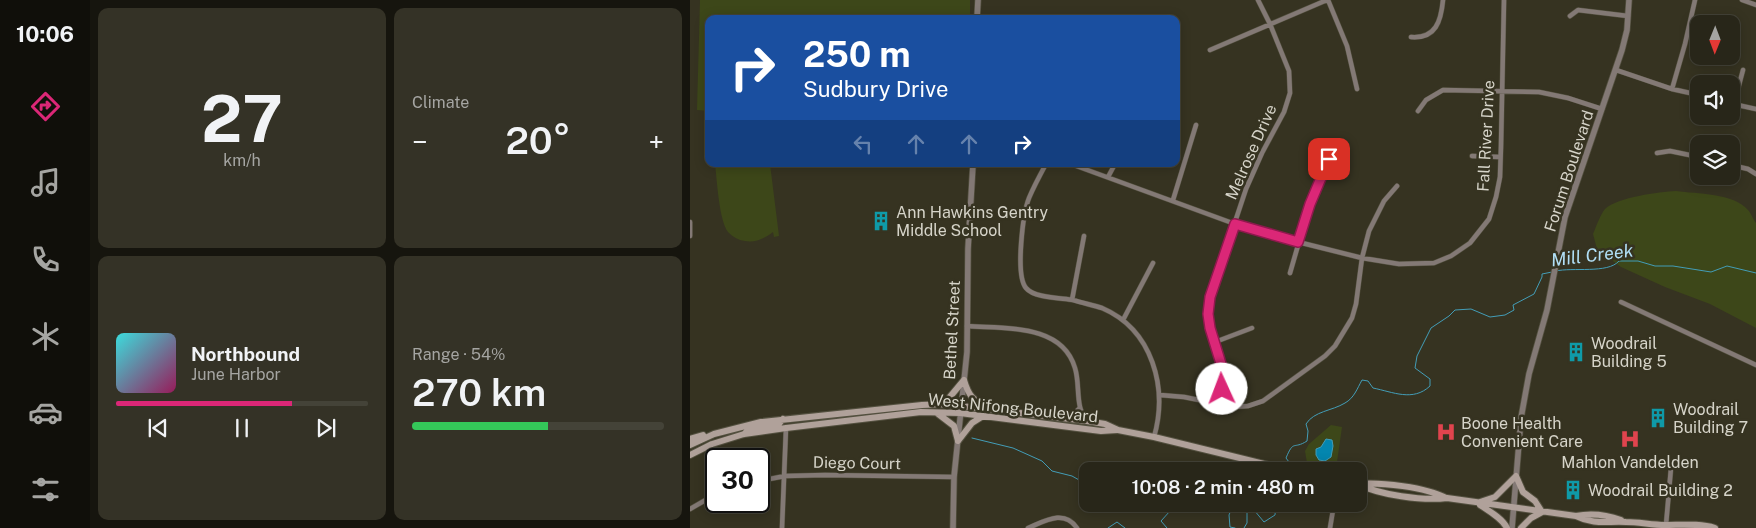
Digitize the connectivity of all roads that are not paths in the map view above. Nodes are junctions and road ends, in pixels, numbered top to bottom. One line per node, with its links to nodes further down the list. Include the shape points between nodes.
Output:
1 (978, 0): 10 (street)
2 (1258, 0): 13 (street, Melrose Drive)
3 (1327, 0): 13 (street); 20 (street, via 1347,46)
4 (1443, 0): 14 (street, via 1441,17 1434,30 1422,38)
5 (1504, 0): 21 (street, Fall River Drive)
6 (1628, 0): 12 (street, Forum Boulevard)
7 (1695, 0): 19 (street)
8 (1742, 0): 9 (street)
9 (1756, 5)
10 (977, 15)
11 (1570, 16): 12 (street, via 1578,10)
12 (1628, 16): 16 (street, Forum Boulevard)
13 (1270, 24): 15 (street); 43 (street, Melrose Drive, via 1289,71 1290,93 1246,189)
14 (1411, 37)
15 (1210, 50)
16 (1616, 70): 19 (street); 24 (street, Forum Boulevard)
17 (1743, 70): 18 (street)
18 (1740, 79)
19 (1672, 88): 22 (street)
20 (1357, 89)
21 (1502, 92): 24 (street, via 1554,94); 26 (street, via 1443,90 1426,100); 31 (street, Fall River Drive)
22 (1690, 93)
23 (1740, 106): 25 (street)
24 (1602, 109): 83 (street, Forum Boulevard, via 1566,217 1548,310 1528,374)
25 (1756, 109)
26 (1418, 111)
27 (1196, 126): 41 (street)
28 (1657, 153): 30 (street, via 1670,151)
29 (1472, 156): 31 (street)
30 (1690, 156)
31 (1500, 157): 47 (street, Fall River Drive, via 1496,197 1489,219 1470,243 1434,263 1399,264)
32 (1329, 159): 46 (street)
33 (973, 167): 53 (street, Bethel Street)
34 (1044, 167): 50 (street, via 1028,199 1020,255 1022,281 1025,288 1037,294)
35 (1080, 167): 39 (street, Fall River Drive)
36 (1113, 167): 39 (street)
37 (1740, 167): 38 (street)
38 (1756, 174)
39 (1108, 177): 41 (street, Fall River Drive)
40 (1397, 186): 47 (street, via 1375,217)
41 (1172, 200): 43 (street, Fall River Drive)
42 (690, 222): 44 (street)
43 (1235, 224): 46 (street, Fall River Drive); 55 (street, Melrose Drive, via 1210,297 1208,314)
44 (690, 236)
45 (1084, 236): 50 (street)
46 (1298, 242): 47 (street, Fall River Drive); 49 (street)
47 (1362, 258): 60 (street, via 1354,311 1335,346 1263,401 1234,407)
48 (1153, 262): 52 (street)
49 (1290, 273)
50 (1072, 300): 52 (street, via 1102,308)
51 (1621, 302): 56 (street)
52 (1123, 320): 58 (street, via 1141,340 1154,364)
53 (967, 326): 57 (street, Bethel Street); 62 (street, via 1036,332 1058,342 1075,368)
54 (1252, 328): 55 (street)
55 (1215, 342): 60 (street, Melrose Drive, via 1222,367)
56 (1756, 365)
57 (964, 380): 59 (main road); 61 (street, Bethel Street); 63 (main road, via 974,400 1011,407)
58 (1160, 395): 60 (street); 75 (street)
59 (944, 404): 61 (main road, West Nifong Boulevard); 66 (main road, West Nifong Boulevard)
60 (1218, 404)
61 (961, 406): 63 (main road, West Nifong Boulevard); 65 (street, Bethel Street)
62 (1080, 408): 68 (street); 70 (street)
63 (1016, 411): 68 (main road, West Nifong Boulevard)
64 (936, 412): 65 (main road, West Nifong Boulevard); 71 (main road, West Nifong Boulevard); 77 (main road, via 954,426)
65 (960, 413): 67 (main road, West Nifong Boulevard); 77 (street, Bethel Street)
66 (834, 414): 69 (main road, West Nifong Boulevard); 71 (main road, via 825,419 790,423)
67 (983, 416): 72 (main road, West Nifong Boulevard, via 1101,431); 77 (main road, via 972,423)
68 (1069, 418): 70 (main road, West Nifong Boulevard)
69 (783, 419): 73 (main road); 74 (main road, via 779,424 749,429)
70 (1087, 421): 72 (main road, West Nifong Boulevard)
71 (786, 428): 74 (main road); 82 (street)
72 (1118, 430): 75 (main road, West Nifong Boulevard)
73 (714, 434): 76 (main road); 78 (main road)
74 (744, 434): 79 (main road)
75 (1154, 437): 81 (main road, West Nifong Boulevard)
76 (690, 439)
77 (958, 441): 84 (street, Bethel Street)
78 (690, 445)
79 (690, 455)
80 (1674, 460): 97 (street)
81 (1256, 462)
82 (785, 476): 84 (street, Diego Court); 85 (street, Diego Court); 98 (street)
83 (1516, 476): 92 (main road, via 1495,497); 93 (street, Forum Boulevard); 96 (main road, via 1523,492 1535,501)
84 (954, 478): 99 (street, Bethel Street)
85 (770, 479)
86 (1367, 483): 87 (main road)
87 (1410, 488): 89 (main road); 90 (main road, via 1435,492)
88 (1367, 489): 89 (main road)
89 (1383, 492): 90 (main road, via 1434,500)
90 (1447, 498): 92 (main road)
91 (705, 500): 94 (street)
92 (1476, 503): 93 (main road); 103 (main road)
93 (1514, 508): 96 (main road); 104 (street, Forum Boulevard)
94 (690, 509)
95 (1333, 512): 102 (street)
96 (1542, 512): 97 (main road, via 1601,522); 105 (main road)
97 (1669, 526): 106 (main road, via 1676,523)
98 (782, 528)
99 (953, 528)
100 (1028, 528): 101 (street, via 1058,517 1070,520)
101 (1077, 528)
102 (1330, 528)
103 (1508, 528)
104 (1512, 528)
105 (1521, 528)
106 (1716, 528)

